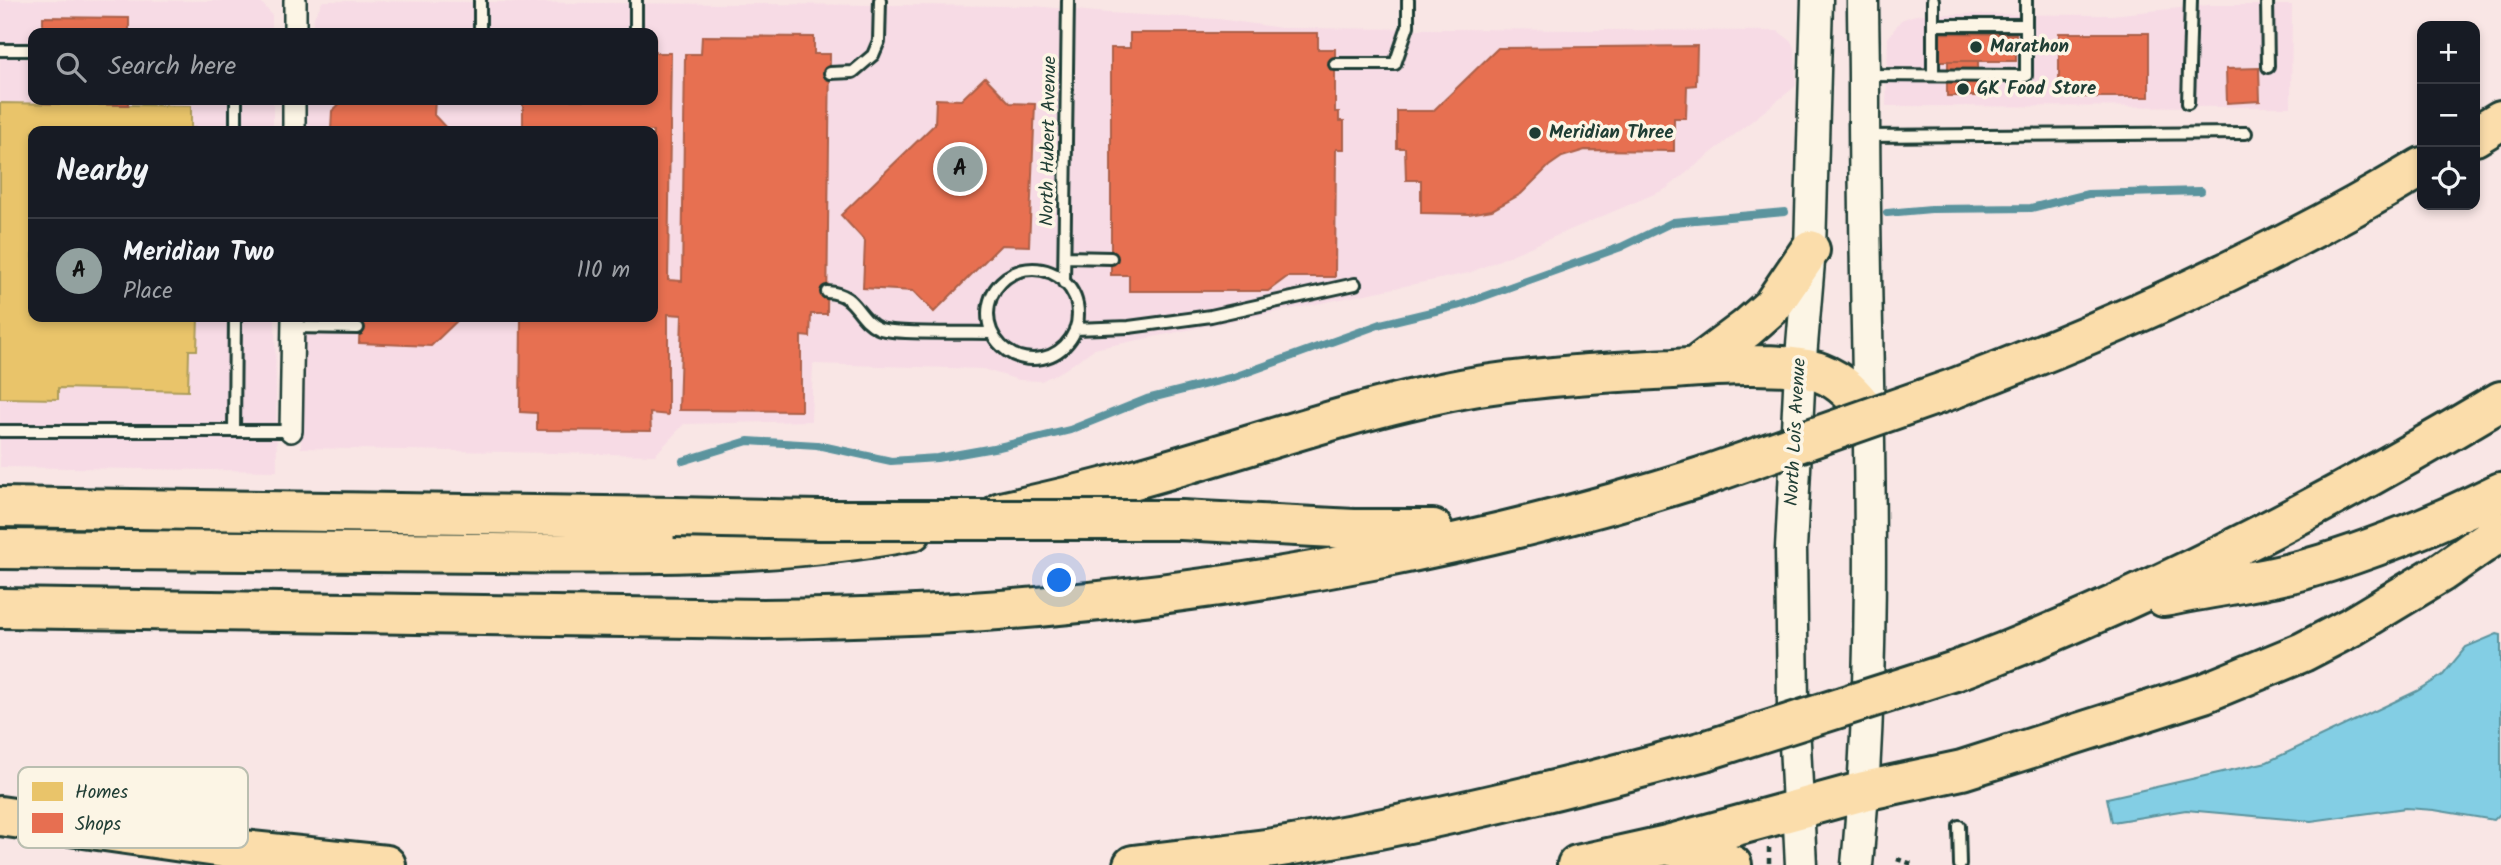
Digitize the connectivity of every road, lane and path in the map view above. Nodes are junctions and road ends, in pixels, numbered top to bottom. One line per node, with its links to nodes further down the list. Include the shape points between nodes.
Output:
1 (295, 0): 15 (street)
2 (480, 0): 16 (lane)
3 (636, 0): 17 (lane)
4 (880, 0): 22 (lane, via 879,41 873,55 853,72)
5 (1068, 0): 36 (lane, North Hubert Avenue)
6 (1408, 0): 20 (lane, via 1408,26 1395,64)
7 (1817, 0): 35 (street, North Lois Avenue)
8 (1863, 0): 23 (street)
9 (1933, 0): 13 (lane)
10 (2026, 0): 14 (lane)
11 (2192, 0): 25 (lane)
12 (2267, 0): 21 (lane)
13 (1933, 25): 14 (lane); 24 (lane)
14 (2026, 25): 24 (lane, via 2026,76)
15 (295, 28)
16 (480, 28)
17 (636, 28)
18 (0, 50): 19 (lane)
19 (28, 50)
20 (1335, 64)
21 (2269, 66)
22 (830, 73)
23 (1864, 75): 24 (lane); 33 (street)
24 (1933, 75)
25 (2188, 103)
26 (236, 105): 29 (lane)
27 (294, 105): 30 (street)
28 (2501, 120): 31 (highway)
29 (236, 126)
30 (294, 126)
31 (2480, 133)
32 (2246, 134): 33 (lane)
33 (1864, 136): 49 (street)
34 (2417, 170): 55 (highway, bridge, via 2301,234 2125,320 1955,388 1704,476)
35 (1810, 250): 46 (highway, via 1772,306); 47 (street, North Lois Avenue)
36 (1065, 257): 37 (lane); 38 (lane, North Hubert Avenue)
37 (1111, 258)
38 (1065, 283): 44 (lane, via 1075,297); 45 (lane, via 1042,270 1012,275 991,297)
39 (1355, 284): 44 (lane, via 1211,316)
40 (827, 292): 45 (lane, via 848,297 879,329)
41 (235, 322): 51 (lane)
42 (293, 322): 43 (lane); 52 (street)
43 (358, 328)
44 (1075, 329): 45 (lane, via 1062,348 1037,359 1008,352)
45 (992, 332)
46 (1695, 367): 47 (highway); 57 (highway, via 1478,386 1331,421 1038,504 888,536 812,546 646,553)
47 (1800, 369): 49 (highway, via 1841,383); 61 (street, North Lois Avenue, via 1790,589)
48 (2501, 401): 59 (highway, via 2310,510)
49 (1868, 414): 60 (street)
50 (0, 430): 51 (lane)
51 (234, 431): 52 (lane)
52 (292, 431)
53 (2501, 492): 59 (highway, via 2437,523 2350,556 2154,599)
54 (0, 507): 55 (highway, bridge, via 820,520 1181,520 1408,530)
55 (1544, 522): 58 (highway, via 1343,565 1157,594 926,614 763,619)
56 (2501, 531): 60 (highway, via 2351,627 2254,674 1962,770)
57 (0, 549)
58 (0, 608)
59 (2042, 636): 70 (highway, bridge, via 1955,671 1575,787 1285,846)
60 (1864, 791): 61 (highway); 74 (street)
61 (1799, 807): 65 (highway); 73 (street, North Lois Avenue)
62 (0, 816): 63 (highway)
63 (18, 819)
64 (1959, 827): 76 (lane)
65 (1667, 845): 71 (highway); 72 (highway)
66 (224, 848): 68 (highway); 69 (highway)
67 (1897, 859): 75 (path)
68 (299, 865)
69 (386, 865)
70 (1133, 865)
71 (1577, 865)
72 (1732, 865)
73 (1801, 865)
74 (1857, 865)
75 (1915, 865)
76 (1960, 865)

